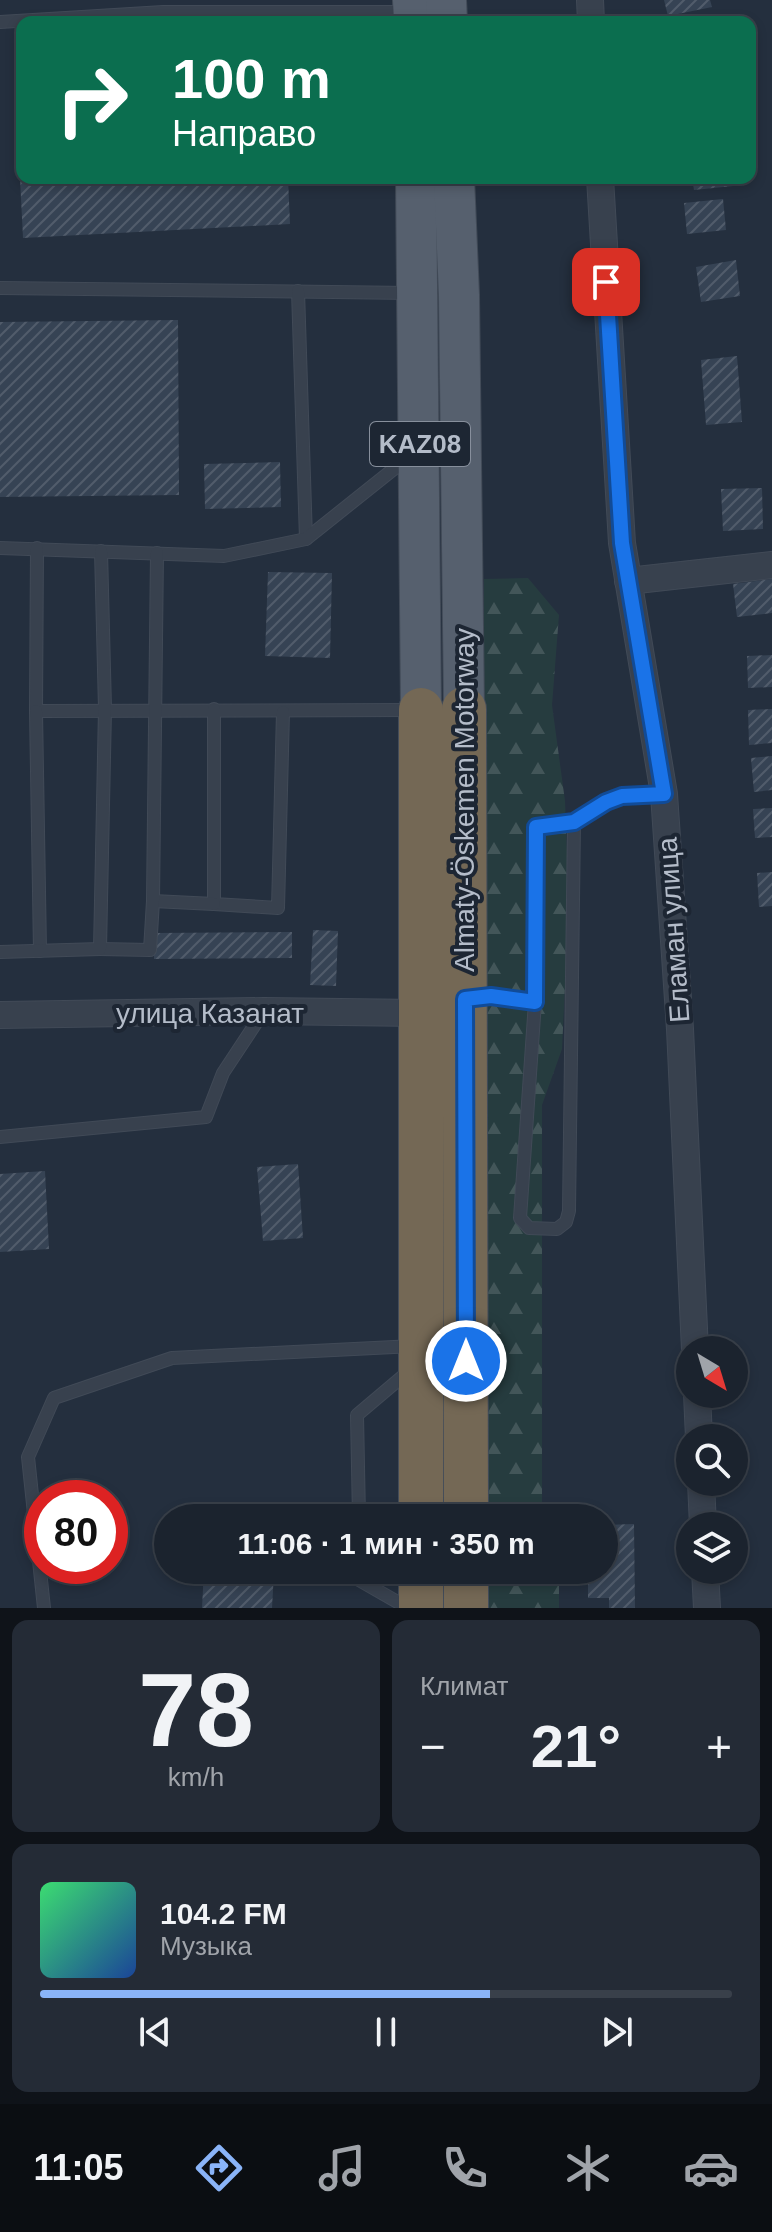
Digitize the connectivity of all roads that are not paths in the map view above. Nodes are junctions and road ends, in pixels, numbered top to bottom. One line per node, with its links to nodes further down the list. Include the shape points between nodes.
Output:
1 (162, 6): 2 (lane); 4 (lane)
2 (353, 6): 3 (lane)
3 (427, 11)
4 (61, 16)
5 (416, 184): 10 (main road, Almaty-Öskemen Motorway / KAZ08)
6 (454, 184): 21 (main road, Almaty-Öskemen Motorway / KAZ08, via 459,295)
7 (600, 184): 18 (street, Еламан улица)
8 (0, 288): 9 (lane)
9 (298, 291): 10 (lane); 12 (lane)
10 (418, 293): 11 (main road, Almaty-Öskemen Motorway / KAZ08)
11 (420, 448): 12 (lane); 21 (main road, Almaty-Öskemen Motorway / KAZ08)
12 (306, 539): 16 (lane, via 224,556)
13 (0, 548): 14 (lane)
14 (37, 548): 15 (lane); 23 (lane)
15 (101, 551): 16 (lane); 19 (lane)
16 (157, 553): 22 (lane)
17 (772, 565): 18 (street)
18 (628, 581): 25 (street, Еламан улица)
19 (105, 709): 22 (lane); 23 (lane); 29 (lane)
20 (214, 709): 22 (lane); 24 (lane); 28 (lane)
21 (442, 709): 24 (lane); 32 (highway, Almaty-Öskemen Motorway / KAZ08); 35 (highway, Almaty-Öskemen Motorway / KAZ08)
22 (155, 710): 27 (lane)
23 (36, 711): 30 (lane)
24 (283, 712): 28 (lane, via 278,908)
25 (664, 794): 26 (lane, via 614,799); 38 (street, Еламан улица)
26 (574, 822): 33 (lane, via 534,831); 33 (lane, via 569,1211 557,1229 529,1228 520,1218)
27 (153, 901): 28 (lane); 29 (lane, via 150,950)
28 (214, 904)
29 (100, 949): 30 (lane)
30 (40, 951): 31 (lane)
31 (0, 952)
32 (465, 999): 33 (lane, via 491,996); 42 (highway, Almaty-Öskemen Motorway / KAZ08)
33 (535, 1002)
34 (264, 1011): 35 (street, улица Казанат); 36 (street, улица Казанат); 37 (lane, via 223,1073 206,1117)
35 (419, 1013): 39 (highway, Almaty-Öskemen Motorway / KAZ08)
36 (0, 1015)
37 (0, 1137)
38 (694, 1336)
39 (421, 1353): 40 (lane, via 357,1415); 41 (highway, Almaty-Öskemen Motorway / KAZ08); 47 (lane, via 172,1358 54,1398 28,1457)
40 (359, 1504)
41 (421, 1504)
42 (466, 1504)
43 (366, 1584): 48 (lane)
44 (421, 1584): 49 (highway)
45 (466, 1584): 50 (highway)
46 (706, 1584): 51 (street)
47 (44, 1608)
48 (408, 1608)
49 (421, 1608)
50 (466, 1608)
51 (707, 1608)

